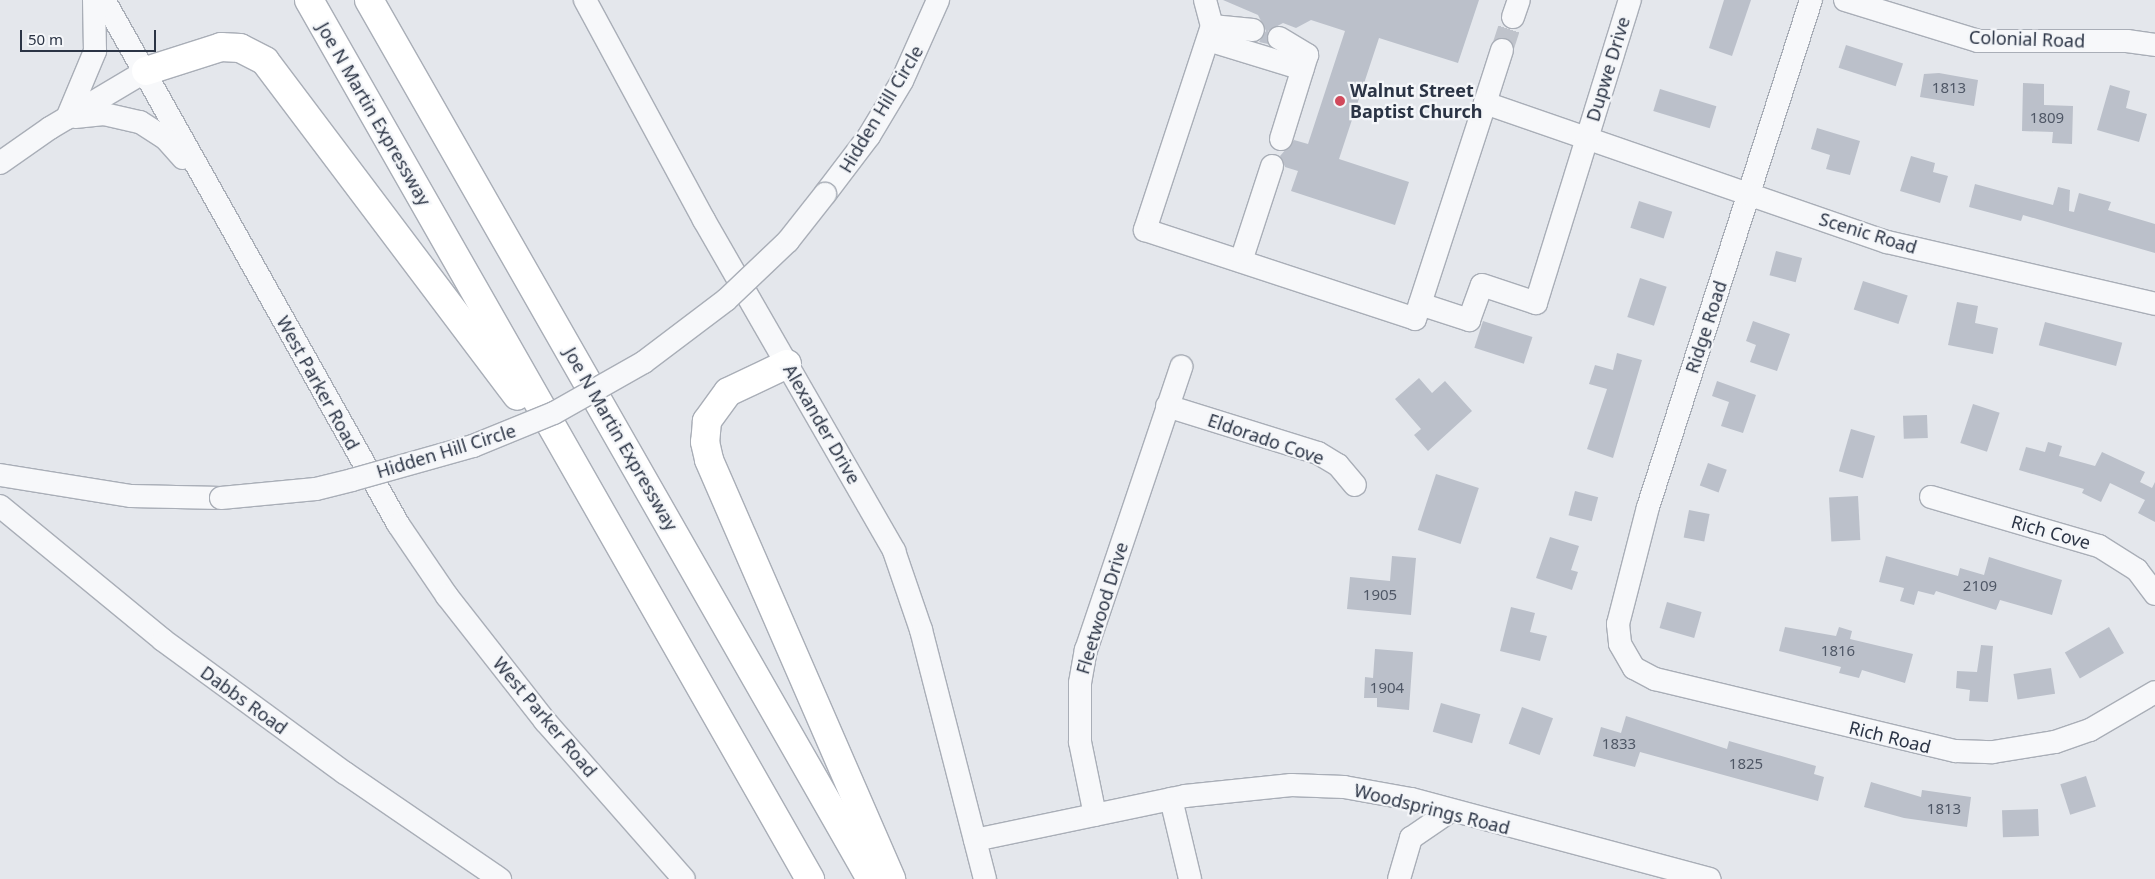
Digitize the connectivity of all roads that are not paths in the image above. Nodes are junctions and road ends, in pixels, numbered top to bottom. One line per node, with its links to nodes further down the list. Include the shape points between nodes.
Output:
1 (94, 0): 19 (street, via 95,51)
2 (104, 0): 17 (street, West Parker Road)
3 (310, 0): 34 (highway, Joe N Martin Expressway)
4 (370, 0): 49 (highway, Joe N Martin Expressway)
5 (585, 0): 29 (street, Alexander Drive, via 704,220)
6 (938, 0): 32 (street, Hidden Hill Circle, bridge, via 902,81 869,136 788,241 726,300 644,362 554,413 473,446 316,489 220,498 130,496)
7 (1205, 0): 12 (street)
8 (1630, 0): 20 (street, Dupwe Drive)
9 (1811, 0): 25 (street, Ridge Road)
10 (1845, 0): 14 (street, Colonial Road, via 1978,41 2128,41)
11 (1253, 30): 12 (street)
12 (1210, 33): 16 (street); 26 (street, via 1145,230)
13 (1279, 38): 16 (street, via 1307,55)
14 (2155, 45)
15 (1502, 50): 18 (street)
16 (1303, 69): 21 (street)
17 (146, 71): 19 (street); 24 (street, West Parker Road); 34 (highway, via 221,47 240,48 265,61)
18 (1485, 103): 20 (street, Scenic Road); 27 (street)
19 (67, 118): 22 (street); 24 (street, via 104,114 140,122 165,138)
20 (1588, 138): 25 (street, Scenic Road); 27 (street, Dupwe Drive, via 1536,303 1482,286 1470,320)
21 (1281, 139)
22 (0, 163)
23 (1272, 166): 26 (street)
24 (208, 186): 47 (street, West Parker Road, via 398,524 447,596 544,720)
25 (1750, 195): 28 (street, Scenic Road, via 1887,242); 38 (street, Ridge Road, via 1648,508 1618,624 1620,644)
26 (1241, 261): 27 (street, via 1415,319)
27 (1420, 304)
28 (2155, 304)
29 (788, 364): 45 (street, Alexander Drive, via 894,550 921,630); 50 (highway, via 728,392 707,421 705,442 709,460)
30 (1181, 367): 31 (street, Fleetwood Drive)
31 (1167, 406): 33 (street, Eldorado Cove, via 1318,452 1338,465); 43 (street, Fleetwood Drive, via 1086,650 1080,684 1080,742)
32 (0, 475)
33 (1356, 485)
34 (586, 488): 48 (highway, Joe N Martin Expressway)
35 (1931, 497): 37 (street, Rich Cove, via 2099,546 2137,570)
36 (0, 506): 46 (street, Dabbs Road, via 79,575 185,657 345,773)
37 (2155, 594)
38 (1626, 656): 39 (street, Rich Road, via 1634,668 1655,679 1956,751 1993,752 2055,742 2090,730)
39 (2155, 692)
40 (1171, 799): 41 (street, Woodsprings Road, via 1291,786 1344,787); 43 (street, Woodsprings Road); 52 (street)
41 (1410, 800): 42 (street, Woodsprings Road); 44 (street)
42 (1449, 812): 44 (street); 54 (street, Woodsprings Road)
43 (1095, 815): 45 (street, Woodsprings Road)
44 (1411, 838): 53 (street)
45 (975, 840): 51 (street, Alexander Drive)
46 (500, 879)
47 (684, 879)
48 (810, 879)
49 (871, 879)
50 (891, 879)
51 (985, 879)
52 (1190, 879)
53 (1398, 879)
54 (1709, 879)

